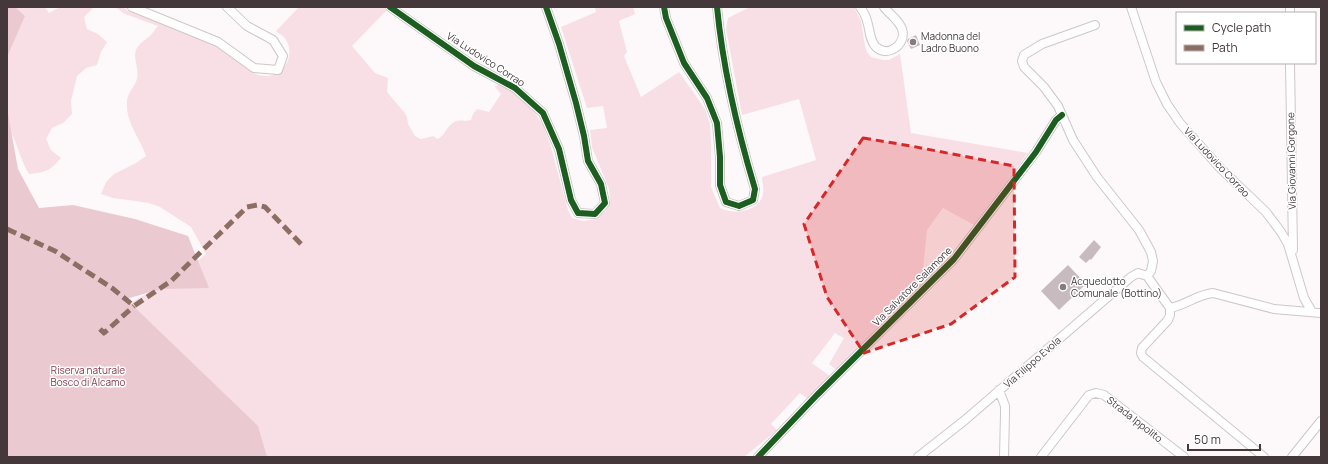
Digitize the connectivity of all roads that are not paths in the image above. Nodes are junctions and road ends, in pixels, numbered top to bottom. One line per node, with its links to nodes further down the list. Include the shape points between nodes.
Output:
1 (132, 7): 2 (street, via 218,42 254,68 278,70 283,56 273,40 247,26)
2 (227, 7)
3 (390, 7): 4 (street, Via Ludovico Corrao, via 474,66 515,88 543,113 559,149 571,200 578,213 594,214 605,203 601,184 588,161 576,103)
4 (546, 7)
5 (664, 7): 6 (street, via 684,63 707,98 717,123 720,185 726,202 739,206 753,200 755,189 732,101)
6 (717, 7)
7 (860, 7): 8 (street, via 867,18 872,42 876,47 886,51 897,47 903,38 903,32)
8 (884, 7)
9 (1131, 7): 13 (street, Via Ludovico Corrao, via 1156,82 1167,104 1180,123 1220,168 1266,212 1288,244)
10 (1094, 25): 12 (street, via 1042,44 1024,55 1024,67 1044,87)
11 (1290, 64): 13 (street, Via Giovanni Gorgone)
12 (1062, 115): 14 (street, via 1073,140 1097,177 1139,230 1151,252 1153,261); 20 (street, Via Salvatore Salamone, via 954,259)
13 (1293, 259): 16 (street, Via Ludovico Corrao, via 1304,298)
14 (1147, 276): 15 (street); 18 (street, Via Filippo Evola, via 1138,273 1131,276)
15 (1170, 308): 16 (street, via 1180,306 1203,294 1213,293 1274,309); 25 (street, via 1168,320 1142,348 1143,357)
16 (1312, 312): 17 (street)
17 (1321, 313)
18 (999, 390): 21 (street, Via Filippo Evola); 22 (street, via 1005,413)
19 (1321, 421): 26 (street)
20 (758, 457)
21 (918, 457)
22 (1004, 457)
23 (1041, 457): 24 (street, Strada Ippolito, via 1089,395 1096,393 1104,394)
24 (1184, 457)
25 (1264, 457)
26 (1292, 457)

